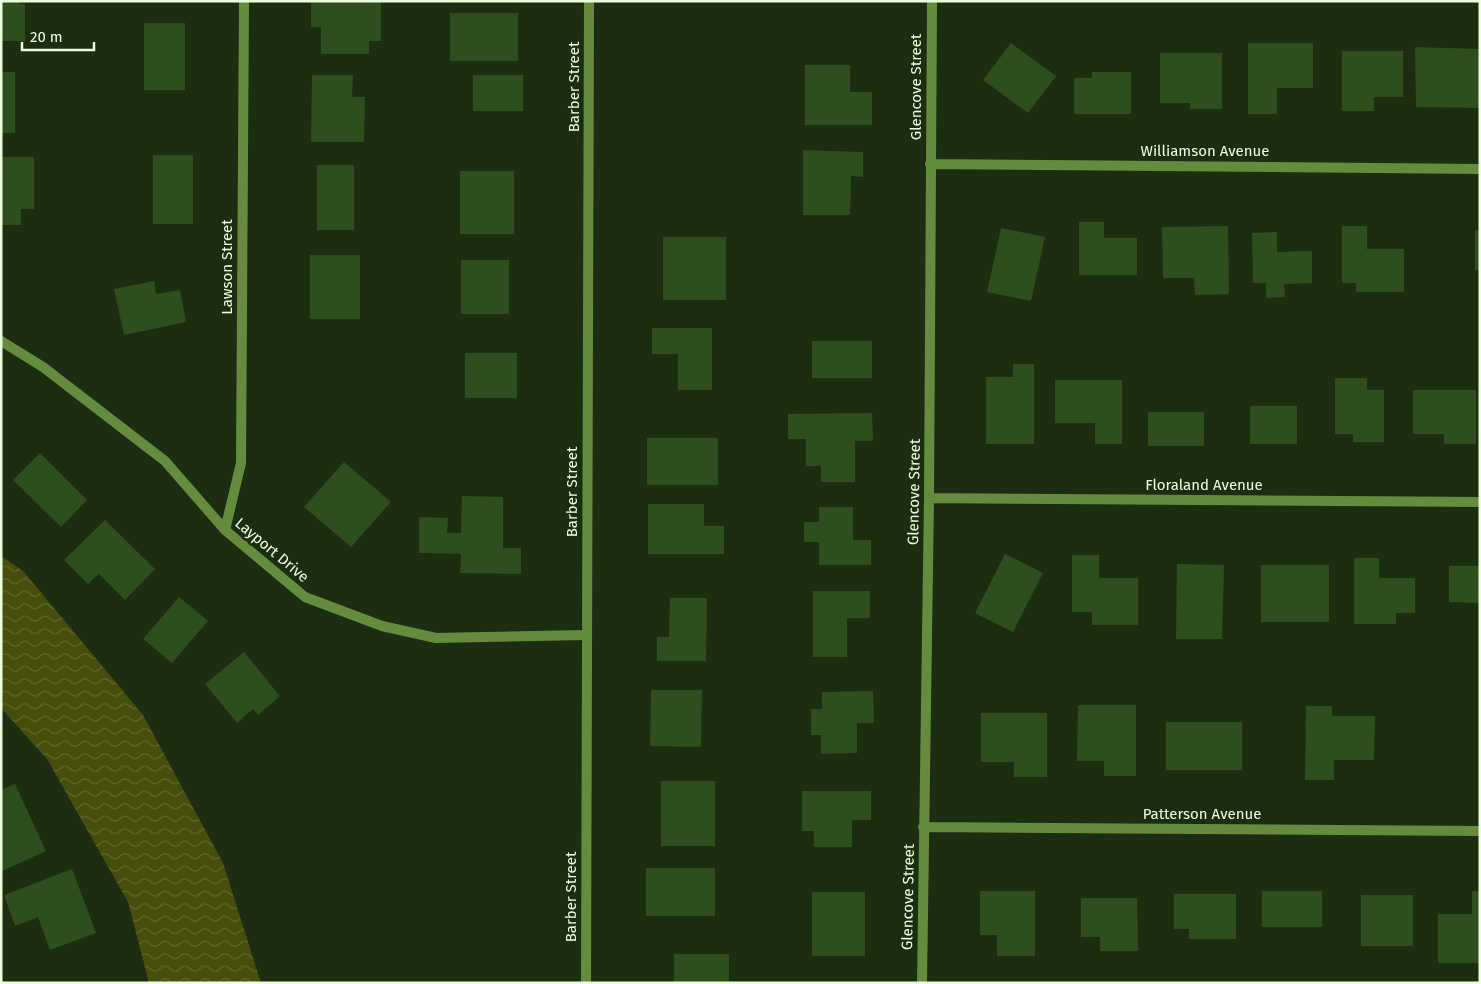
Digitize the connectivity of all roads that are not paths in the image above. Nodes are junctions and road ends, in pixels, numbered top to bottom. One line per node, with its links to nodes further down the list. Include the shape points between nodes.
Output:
1 (244, 1): 9 (street, Lawson Street, via 240,463)
2 (589, 1): 10 (street, Barber Street)
3 (932, 1): 4 (street, Glencove Street)
4 (930, 164): 5 (street, Williamson Avenue); 7 (street, Glencove Street)
5 (1480, 169)
6 (1, 341): 9 (street, Layport Drive, via 44,367 165,461)
7 (929, 498): 8 (street, Floraland Avenue); 11 (street, Glencove Street)
8 (1480, 502)
9 (225, 530): 10 (street, Layport Drive, via 305,597 382,626 436,638)
10 (587, 635): 13 (street, Barber Street)
11 (923, 827): 12 (street, Patterson Avenue); 14 (street, Glencove Street)
12 (1480, 831)
13 (586, 983)
14 (922, 983)

